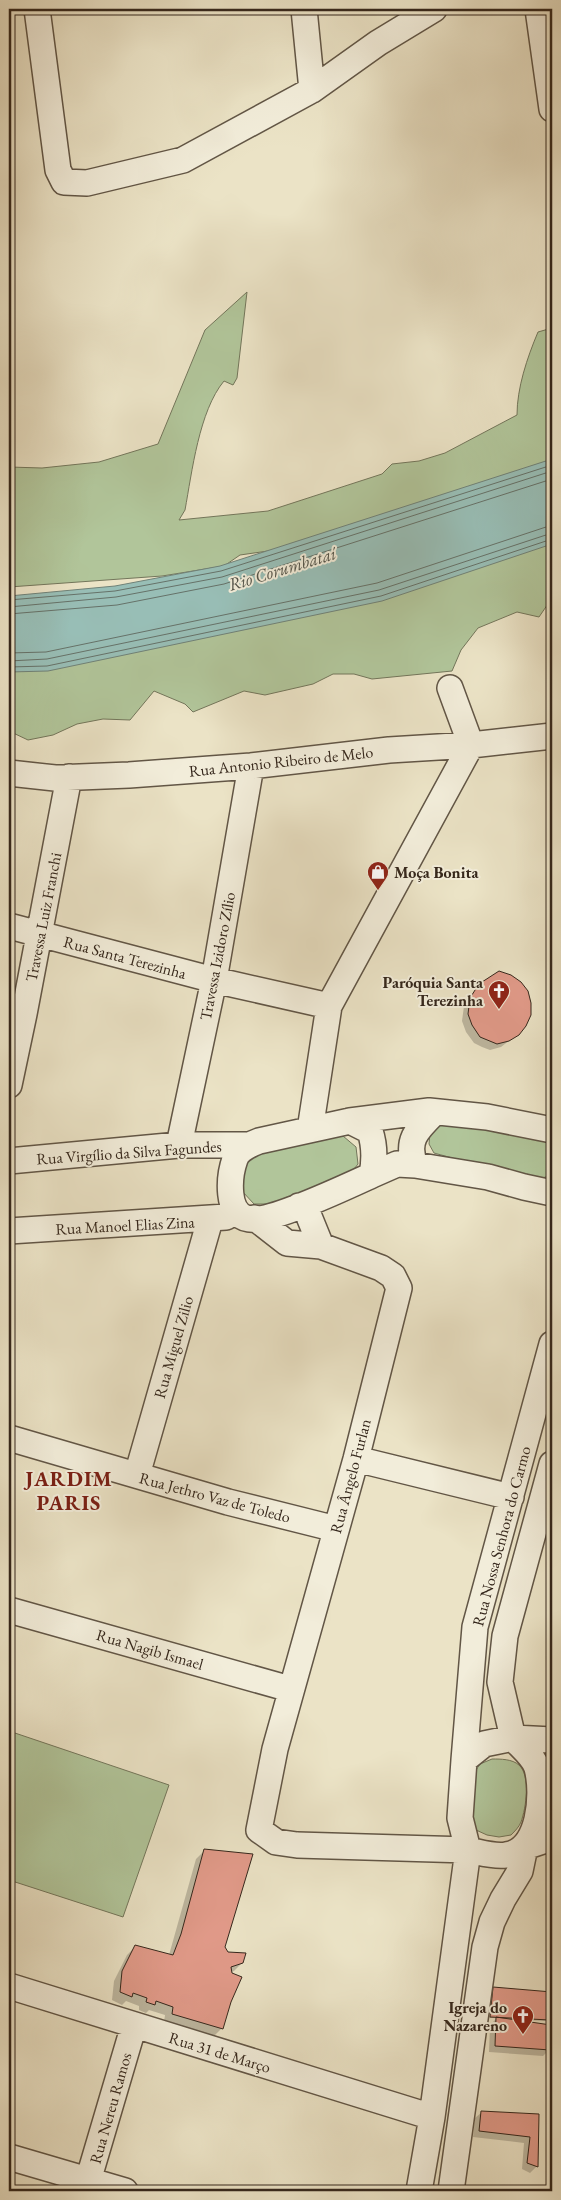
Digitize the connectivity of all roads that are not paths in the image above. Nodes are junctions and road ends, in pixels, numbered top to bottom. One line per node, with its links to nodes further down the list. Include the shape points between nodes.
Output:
1 (37, 9): 5 (street, via 58,170 64,182 87,184 183,160)
2 (304, 9): 5 (street)
3 (434, 9): 5 (street, via 378,43)
4 (538, 9): 6 (street)
5 (312, 90)
6 (552, 109)
7 (450, 688): 9 (street)
8 (552, 736): 9 (street, Rua Antonio Ribeiro de Melo)
9 (471, 745): 10 (street, Rua Antonio Ribeiro de Melo, via 389,750); 16 (street)
10 (251, 766): 12 (street, Rua Antonio Ribeiro de Melo); 15 (street, Travessa Izidoro Zílio)
11 (9, 773): 12 (street, Rua Antonio Ribeiro de Melo)
12 (69, 777): 14 (street, Travessa Luiz Franchi)
13 (9, 926): 14 (street, Rua Santa Terezinha)
14 (39, 934): 15 (street, Rua Santa Terezinha); 17 (street, Travessa Luiz Franchi)
15 (214, 980): 16 (street, Rua Santa Terezinha); 22 (street, Travessa Izidoro Zílio)
16 (329, 1006): 20 (street)
17 (9, 1085)
18 (435, 1112): 19 (street); 21 (street, via 487,1117); 25 (street, via 413,1137 411,1150)
19 (350, 1121): 20 (street, Rua Virgílio da Silva Fagundes); 26 (street, via 370,1131 375,1160)
20 (310, 1130): 23 (street, Rua Virgílio da Silva Fagundes)
21 (552, 1130)
22 (179, 1145): 23 (street, Rua Virgílio da Silva Fagundes); 24 (street, Rua Virgílio da Silva Fagundes)
23 (249, 1145): 29 (street, via 236,1157 230,1192 234,1207)
24 (9, 1162)
25 (415, 1165): 26 (street, Rua Manoel Elias Zina, via 397,1164); 27 (street, Rua Manoel Elias Zina)
26 (372, 1174): 28 (street, Rua Manoel Elias Zina)
27 (552, 1193)
28 (299, 1206): 29 (street, Rua Manoel Elias Zina, via 273,1215); 32 (street, via 308,1214)
29 (248, 1217): 30 (street, Rua Manoel Elias Zina); 32 (street, via 288,1243)
30 (210, 1220): 31 (street, Rua Manoel Elias Zina); 37 (street, Rua Miguel Zilio)
31 (9, 1231)
32 (321, 1246): 35 (street, Rua Ângelo Furlan, via 380,1268 393,1276 399,1288)
33 (552, 1344): 38 (street, Rua Nossa Senhora do Carmo)
34 (9, 1438): 37 (street, Rua Jethro Vaz de Toledo)
35 (356, 1459): 38 (street); 39 (street, Rua Ângelo Furlan)
36 (552, 1464): 42 (street, Rua Nossa Senhora do Carmo, via 505,1636 500,1682)
37 (137, 1475): 39 (street, Rua Jethro Vaz de Toledo)
38 (511, 1497): 44 (street, Rua Nossa Senhora do Carmo, via 475,1627)
39 (336, 1529): 41 (street, Rua Ângelo Furlan)
40 (9, 1610): 41 (street, Rua Nagib Ismael)
41 (290, 1689): 47 (street, Rua Ângelo Furlan, via 259,1830 276,1842)
42 (514, 1738): 43 (street); 44 (street, via 484,1744); 46 (street, via 536,1766 539,1779 535,1831)
43 (552, 1740)
44 (464, 1760): 47 (street, via 460,1818)
45 (552, 1838): 46 (street)
46 (525, 1847): 47 (street, via 506,1855); 55 (street, via 520,1871 502,1899 485,1947)
47 (468, 1850): 50 (street)
48 (9, 1986): 49 (street, Rua 31 de Março)
49 (134, 2025): 50 (street, Rua 31 de Março); 52 (street, Rua Nereu Ramos)
50 (432, 2117): 54 (street)
51 (9, 2157): 52 (street)
52 (86, 2186): 53 (street)
53 (125, 2191)
54 (419, 2191)
55 (451, 2191)

